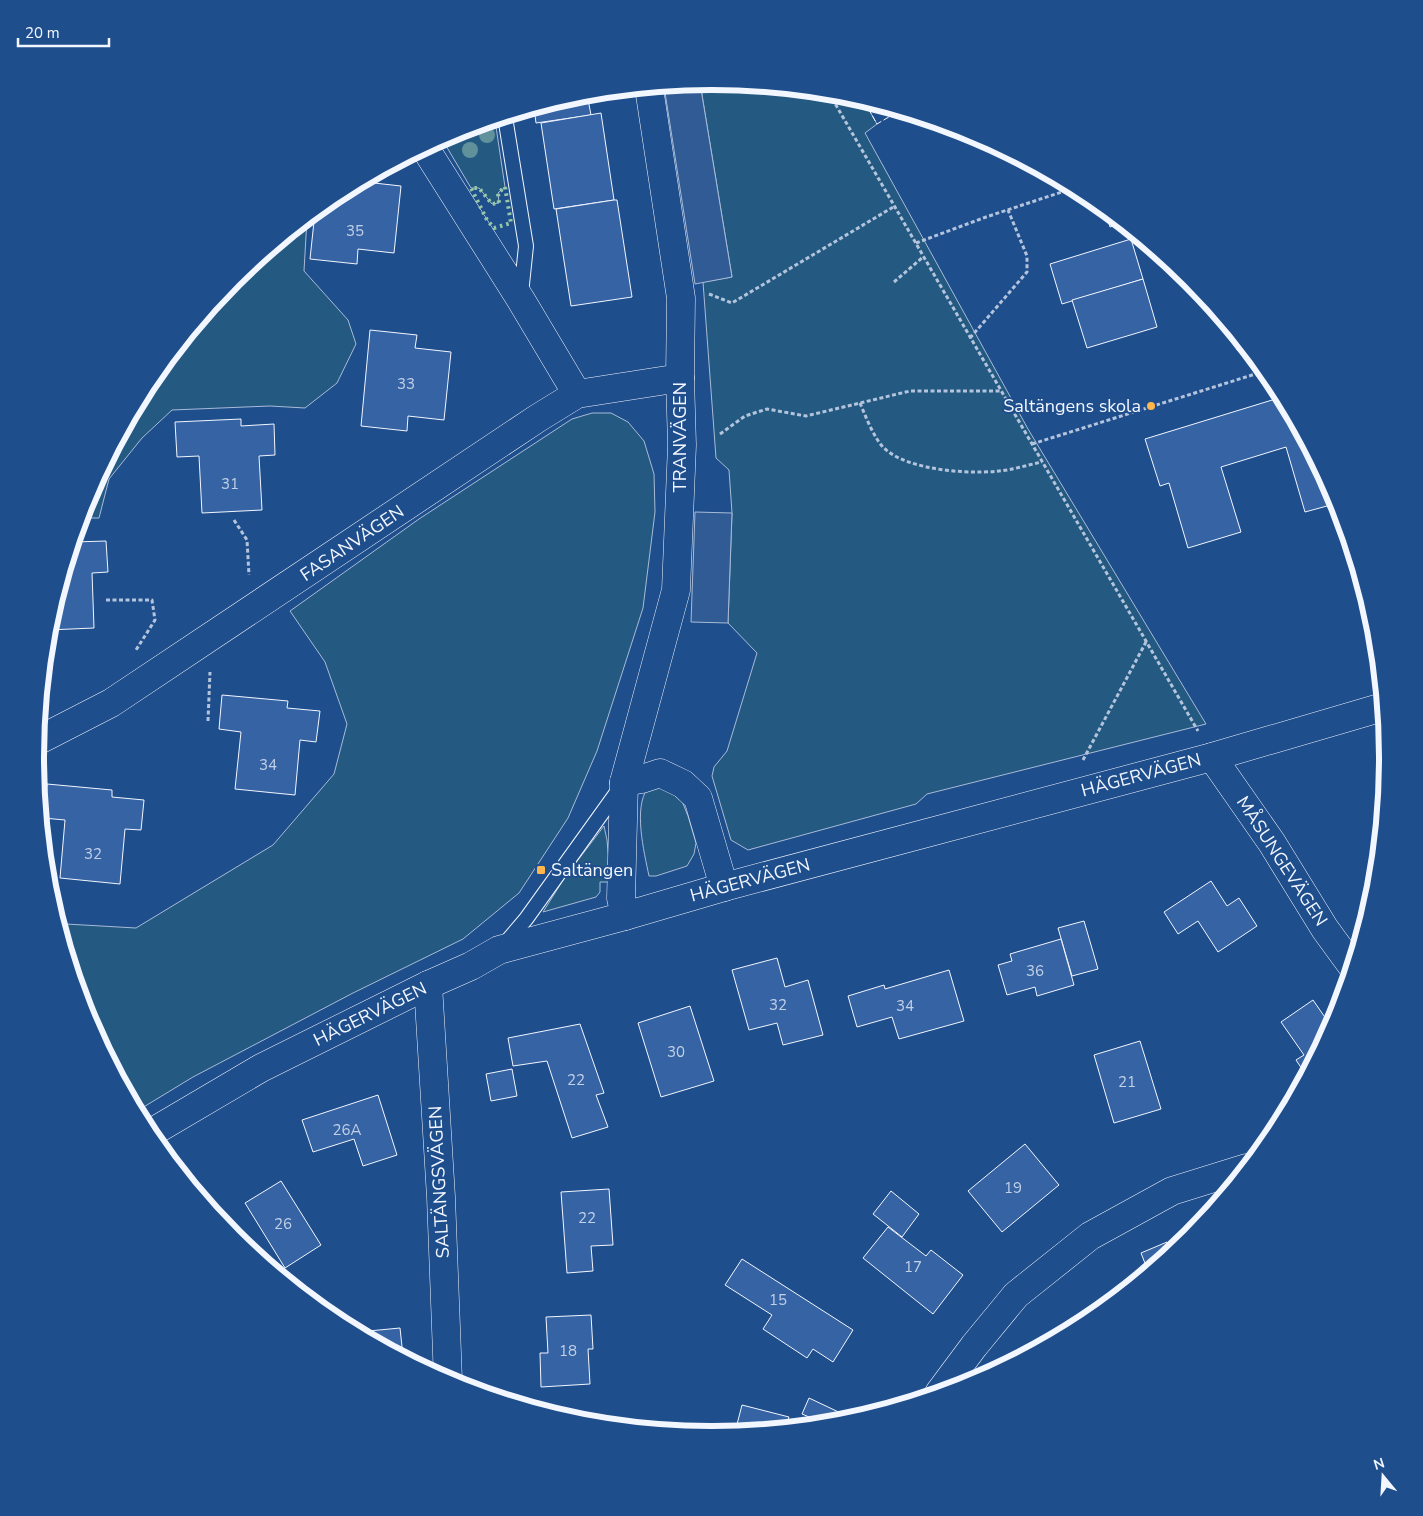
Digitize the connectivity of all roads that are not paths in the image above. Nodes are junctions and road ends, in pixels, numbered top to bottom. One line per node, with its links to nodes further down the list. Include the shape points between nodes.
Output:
1 (650, 94): 5 (street, TRANVÄGEN, via 681,298)
2 (506, 123): 4 (lane, via 526,246)
3 (428, 153): 4 (street)
4 (521, 300): 6 (street)
5 (680, 378): 6 (street, FASANVÄGEN); 10 (street, TRANVÄGEN, via 682,445 676,590)
6 (577, 394): 8 (street, FASANVÄGEN, via 111,704)
7 (1377, 708): 9 (street, HÄGERVÄGEN)
8 (44, 737)
9 (1206, 746): 11 (street, HÄGERVÄGEN); 14 (street, MÅSUNGEVÄGEN)
10 (624, 782): 11 (street, via 660,773 683,784 698,798); 12 (street, TRANVÄGEN, via 621,898); 13 (lane, TRANVÄGEN, via 526,919)
11 (724, 886): 12 (street, HÄGERVÄGEN)
12 (626, 916): 13 (street, HÄGERVÄGEN)
13 (500, 950): 15 (street, HÄGERVÄGEN)
14 (1348, 960)
15 (428, 985): 16 (street, HÄGERVÄGEN, via 261,1068); 18 (street, SALTÄNGSVÄGEN)
16 (156, 1130)
17 (1236, 1171): 19 (street, via 1172,1191 1090,1236 1016,1295)
18 (448, 1371)
19 (947, 1382)

